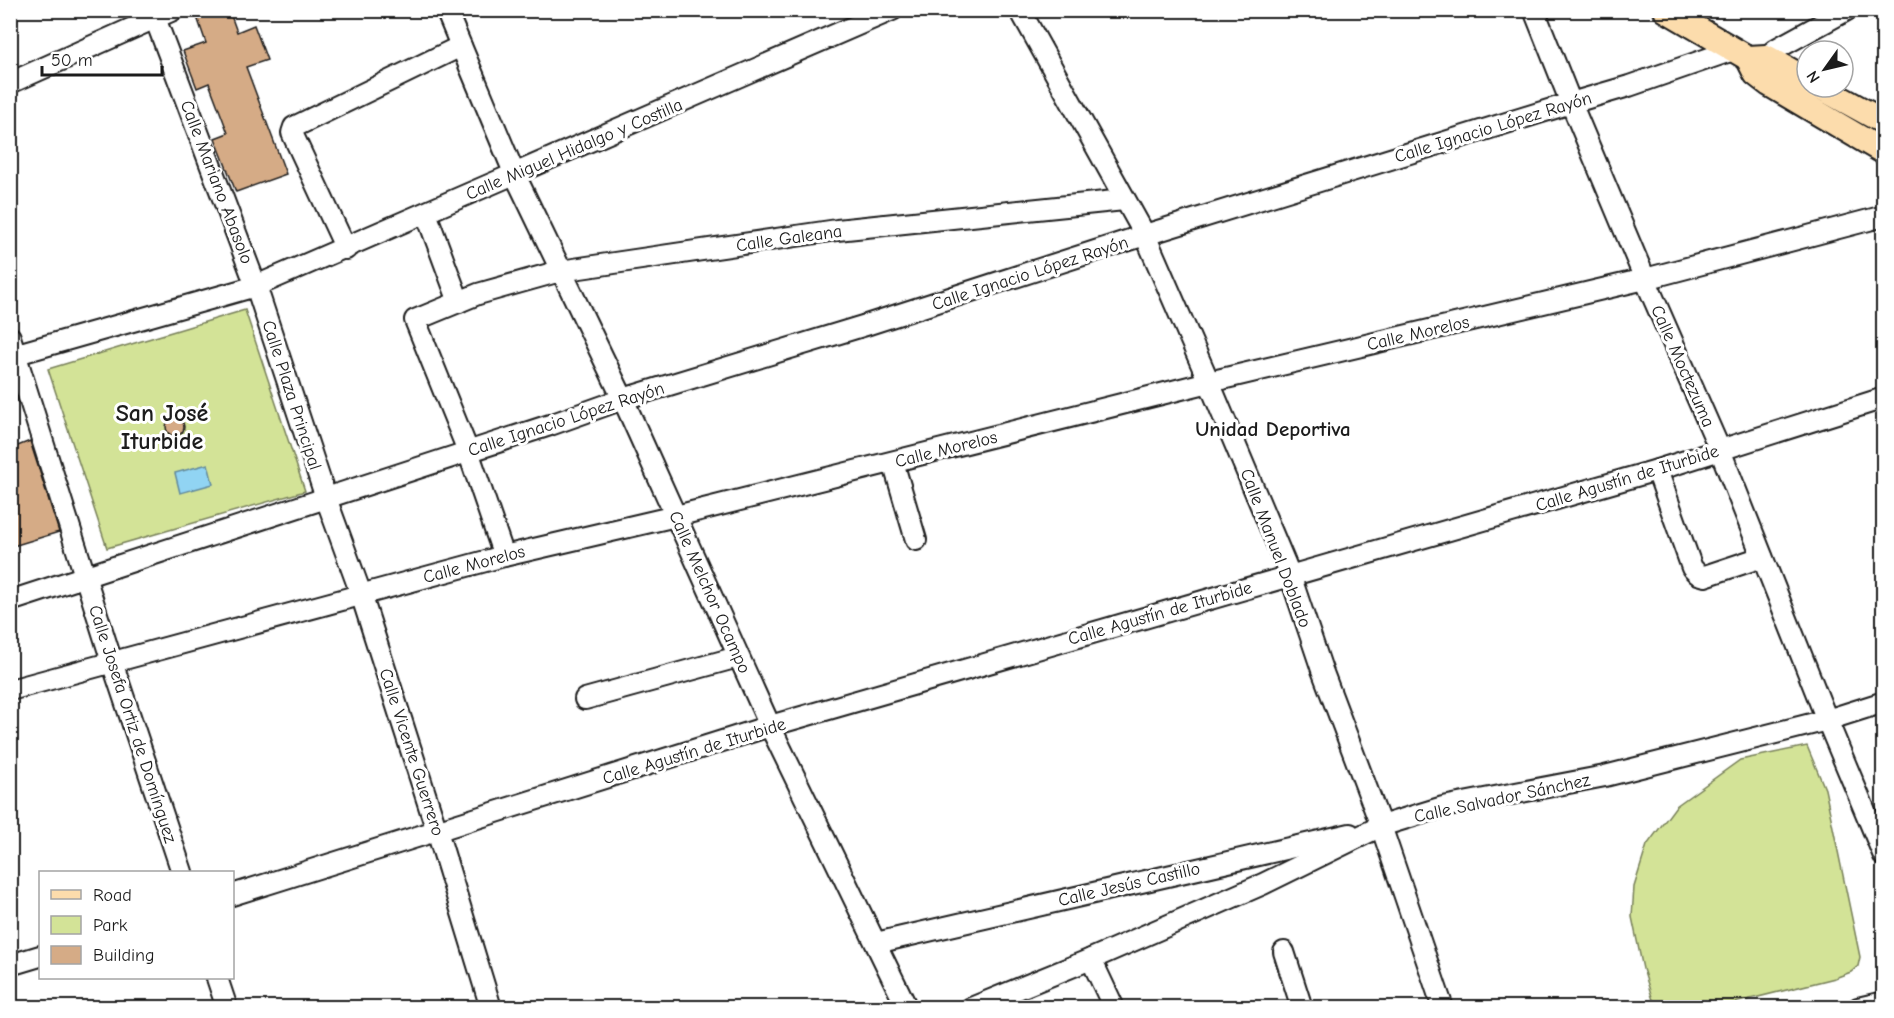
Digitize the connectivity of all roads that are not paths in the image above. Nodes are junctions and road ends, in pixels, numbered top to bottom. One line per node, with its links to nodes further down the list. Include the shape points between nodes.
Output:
1 (173, 10): 8 (street)
2 (446, 10): 9 (street, Calle Melchor Ocampo)
3 (892, 10): 17 (street, Calle Miguel Hidalgo y Costilla)
4 (1020, 10): 18 (street, Calle Manuel Doblado)
5 (1534, 10): 14 (street, Calle Moctezuma)
6 (1666, 10): 10 (main road)
7 (1847, 10): 10 (street, Calle Ignacio López Rayón)
8 (154, 14): 12 (street); 25 (street, Calle Mariano Abasolo)
9 (461, 46): 17 (street, Calle Melchor Ocampo); 22 (street, via 294,127 292,133)
10 (1751, 60): 11 (main road); 14 (street, Calle Ignacio López Rayón); 16 (main road, via 1769,84)
11 (1795, 76)
12 (10, 83)
13 (1842, 99): 15 (main road)
14 (1571, 103): 21 (street, Calle Ignacio López Rayón); 24 (street, Calle Moctezuma)
15 (1884, 122)
16 (1884, 152)
17 (515, 175): 19 (street, Calle Miguel Hidalgo y Costilla); 23 (street, Calle Melchor Ocampo)
18 (1124, 200): 21 (street, Calle Manuel Doblado); 23 (street, Calle Galeana, via 837,230)
19 (426, 213): 22 (street, Calle Miguel Hidalgo y Costilla); 26 (street)
20 (1884, 216): 24 (street, Calle Morelos)
21 (1145, 235): 28 (street, Calle Manuel Doblado); 30 (street, Calle Ignacio López Rayón, via 866,326)
22 (346, 249): 25 (street, Calle Miguel Hidalgo y Costilla)
23 (561, 271): 26 (street, Calle Galeana); 30 (street, Calle Melchor Ocampo)
24 (1645, 279): 28 (street, Calle Morelos); 31 (street, Calle Moctezuma)
25 (256, 286): 27 (street); 35 (street, Calle Plaza Principal)
26 (459, 302): 32 (street, Calle Galeana, via 415,320)
27 (13, 349): 41 (street, Calle Josefa Ortiz de Domínguez)
28 (1209, 382): 33 (street, Calle Morelos); 40 (street, Calle Manuel Doblado)
29 (1884, 398): 31 (street, Calle Agustín de Iturbide)
30 (623, 399): 32 (street, Calle Ignacio López Rayón); 36 (street, Calle Melchor Ocampo)
31 (1720, 450): 34 (street, Calle Agustín de Iturbide); 39 (street, Calle Moctezuma)
32 (468, 452): 35 (street, Calle Ignacio López Rayón); 38 (street)
33 (893, 462): 36 (street, Calle Morelos); 37 (street)
34 (1657, 470): 39 (street, via 1692,568 1698,574 1705,576); 40 (street, Calle Agustín de Iturbide)
35 (326, 498): 41 (street); 42 (street, Calle Vicente Guerrero)
36 (676, 516): 38 (street, Calle Morelos); 44 (street, Calle Melchor Ocampo)
37 (916, 540)
38 (504, 555): 42 (street, Calle Morelos)
39 (1762, 557): 49 (street, Calle Moctezuma)
40 (1290, 575): 50 (street, Calle Agustín de Iturbide); 51 (street, Calle Manuel Doblado)
41 (84, 576): 43 (street); 45 (street, Calle Josefa Ortiz de Domínguez)
42 (361, 594): 45 (street, Calle Morelos); 52 (street, Calle Vicente Guerrero)
43 (10, 601)
44 (738, 657): 47 (street); 50 (street, Calle Melchor Ocampo)
45 (112, 662): 46 (street, Calle Morelos); 54 (street, Calle Josefa Ortiz de Domínguez)
46 (10, 690)
47 (585, 699)
48 (1884, 702): 49 (street, Calle Salvador Sánchez)
49 (1827, 720): 51 (street, Calle Salvador Sánchez, via 1605,776 1443,807); 53 (street, Calle Moctezuma)
50 (770, 726): 52 (street, Calle Agustín de Iturbide); 56 (street, Calle Melchor Ocampo)
51 (1381, 826): 56 (street, Calle Jesús Castillo); 59 (street, Calle Salvador Sánchez, via 1263,885); 69 (street, Calle Manuel Doblado)
52 (437, 831): 55 (street, Calle Agustín de Iturbide); 64 (street, Calle Vicente Guerrero)
53 (1884, 856)
54 (181, 871)
55 (234, 894)
56 (876, 942): 65 (street, Calle Melchor Ocampo)
57 (1284, 952): 68 (street)
58 (39, 956): 60 (street)
59 (1091, 959): 66 (street, Calle Salvador Sánchez); 67 (street)
60 (10, 965)
61 (217, 979): 63 (street)
62 (1884, 1002): 70 (street)
63 (227, 1008)
64 (491, 1008)
65 (907, 1008)
66 (971, 1008)
67 (1114, 1008)
68 (1302, 1008)
69 (1443, 1008)
70 (1858, 1008)

